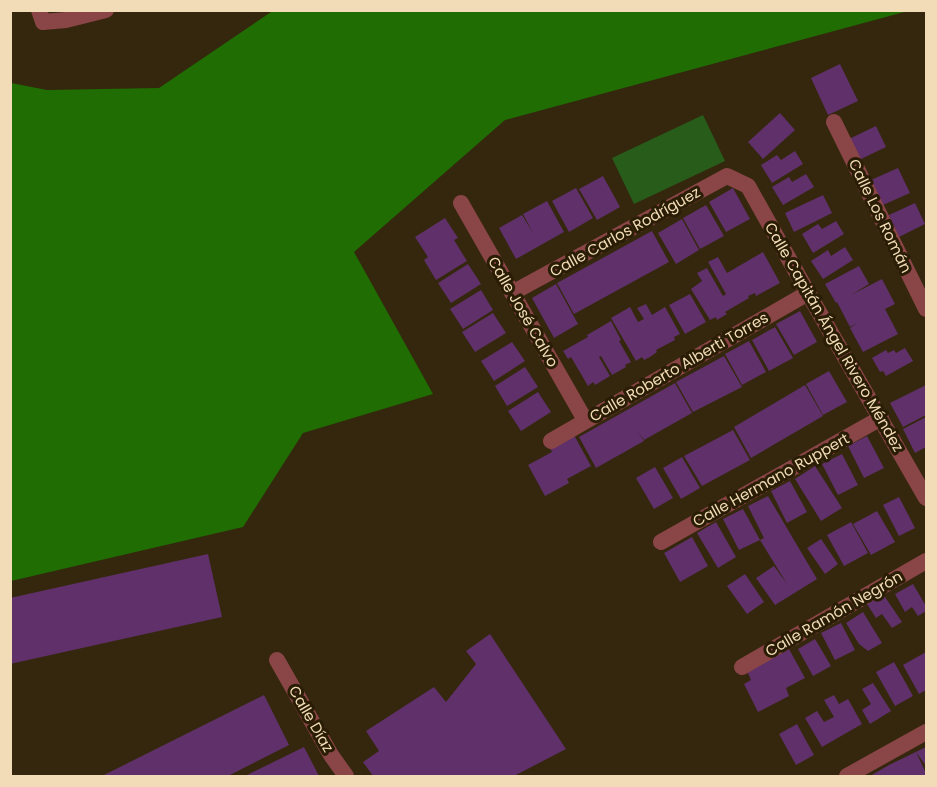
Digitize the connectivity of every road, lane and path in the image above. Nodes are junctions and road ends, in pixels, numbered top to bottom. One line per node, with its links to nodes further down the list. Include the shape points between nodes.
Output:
1 (39, 10): 2 (street, via 43,22)
2 (106, 10)
3 (834, 122): 8 (street, Calle Los Román)
4 (738, 181): 6 (street, Calle Carlos Rodríguez, via 727,176); 7 (street, Calle Capitán Ángel Rivero Méndez, via 748,186)
5 (461, 203): 6 (street, Calle José Calvo)
6 (512, 293): 10 (street, Calle José Calvo)
7 (807, 293): 9 (street, Calle Capitán Ángel Rivero Méndez); 10 (street, Calle Roberto Alberti Torres)
8 (927, 309)
9 (881, 418): 12 (street, Calle Capitán Ángel Rivero Méndez); 13 (street, Calle Hermano Ruppert)
10 (585, 420): 11 (street, Calle Roberto Alberti Torres)
11 (550, 441)
12 (927, 498)
13 (662, 542)
14 (927, 561): 16 (street, Calle Ramón Negrón)
15 (277, 660): 18 (street, Calle Díaz)
16 (742, 667)
17 (927, 732): 19 (street)
18 (346, 777)
19 (847, 777)

